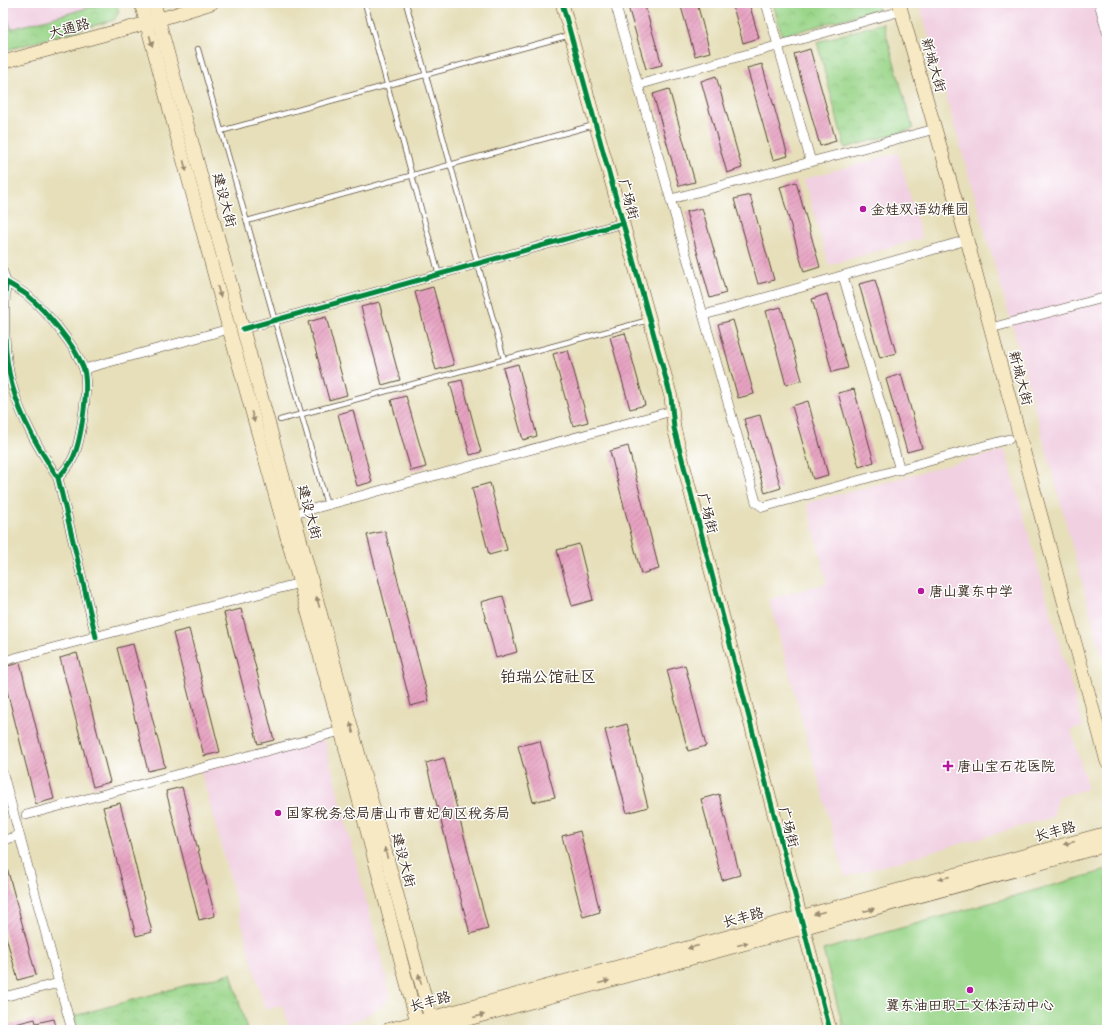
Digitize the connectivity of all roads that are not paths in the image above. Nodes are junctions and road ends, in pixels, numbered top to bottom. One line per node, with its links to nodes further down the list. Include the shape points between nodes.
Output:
1 (141, 3): 11 (main road, 建设大街)
2 (154, 3): 11 (main road, 建设大街)
3 (212, 3): 11 (main road, 大通路)
4 (365, 3): 18 (lane)
5 (406, 3): 17 (lane)
6 (562, 3): 13 (main road, 广场街)
7 (615, 3): 19 (street)
8 (766, 3): 14 (street)
9 (1099, 3): 12 (street)
10 (900, 7): 14 (street); 21 (main road, 新城大街)
11 (153, 21): 16 (main road, 大通路); 40 (main road, 建设大街, one-way to 40); 41 (main road, 建设大街)
12 (1107, 32)
13 (571, 35): 17 (lane); 20 (main road, 广场街)
14 (778, 46): 19 (street); 23 (street)
15 (198, 49): 22 (lane)
16 (3, 62)
17 (426, 75): 18 (lane); 24 (lane)
18 (388, 85): 22 (lane); 25 (lane)
19 (638, 85): 26 (street)
20 (596, 124): 24 (lane); 28 (main road, 广场街)
21 (935, 129): 23 (street); 29 (main road, 新城大街)
22 (221, 131): 27 (lane)
23 (812, 162): 26 (street)
24 (450, 164): 25 (lane); 30 (lane)
25 (412, 175): 27 (lane); 32 (lane)
26 (671, 199): 36 (street)
27 (247, 221): 37 (lane)
28 (623, 223): 30 (street); 38 (main road, 广场街)
29 (967, 240): 33 (street); 39 (main road, 新城大街)
30 (478, 264): 32 (street); 42 (lane)
31 (3, 272): 34 (street)
32 (439, 275): 37 (street)
33 (843, 276): 36 (street); 48 (street)
34 (6, 282): 43 (street, via 27,295 46,315 68,342); 49 (street, via 4,311 12,385 24,419)
35 (1107, 297): 39 (street)
36 (704, 316): 48 (street, via 756,502 763,507)
37 (275, 320): 41 (street); 45 (lane)
38 (650, 320): 42 (lane); 44 (main road, 广场街, via 671,397)
39 (990, 328): 56 (main road, 新城大街)
40 (229, 329): 43 (street); 52 (main road, 建设大街, one-way to 52)
41 (243, 329): 51 (main road, 建设大街)
42 (504, 359): 45 (lane)
43 (84, 368): 49 (street, via 82,426 73,458)
44 (672, 411): 50 (street); 63 (main road, 广场街, via 674,428)
45 (301, 414): 46 (lane); 50 (lane)
46 (280, 420)
47 (1009, 439): 48 (street)
48 (900, 470)
49 (58, 478): 53 (street)
50 (327, 505): 51 (street)
51 (294, 514): 68 (main road, 建设大街, one-way to 51)
52 (300, 583): 53 (street); 55 (main road, 建设大街)
53 (96, 637): 54 (street)
54 (3, 661)
55 (342, 731): 58 (street); 67 (main road, 建设大街)
56 (1107, 762)
57 (3, 774): 60 (street)
58 (26, 815)
59 (1107, 833): 63 (main road, 长丰路, one-way to 63)
60 (20, 836): 61 (street); 64 (street)
61 (3, 840)
62 (1107, 845): 63 (main road, one-way to 62)
63 (802, 923): 68 (main road, 长丰路); 72 (main road, 广场街)
64 (59, 983): 65 (street); 70 (street)
65 (3, 997)
66 (3, 1025): 69 (lane)
67 (418, 1026): 68 (main road, 长丰路); 71 (main road, 长丰路)
68 (431, 1027)
69 (4, 1030)
70 (72, 1030)
71 (387, 1030)
72 (830, 1030)

